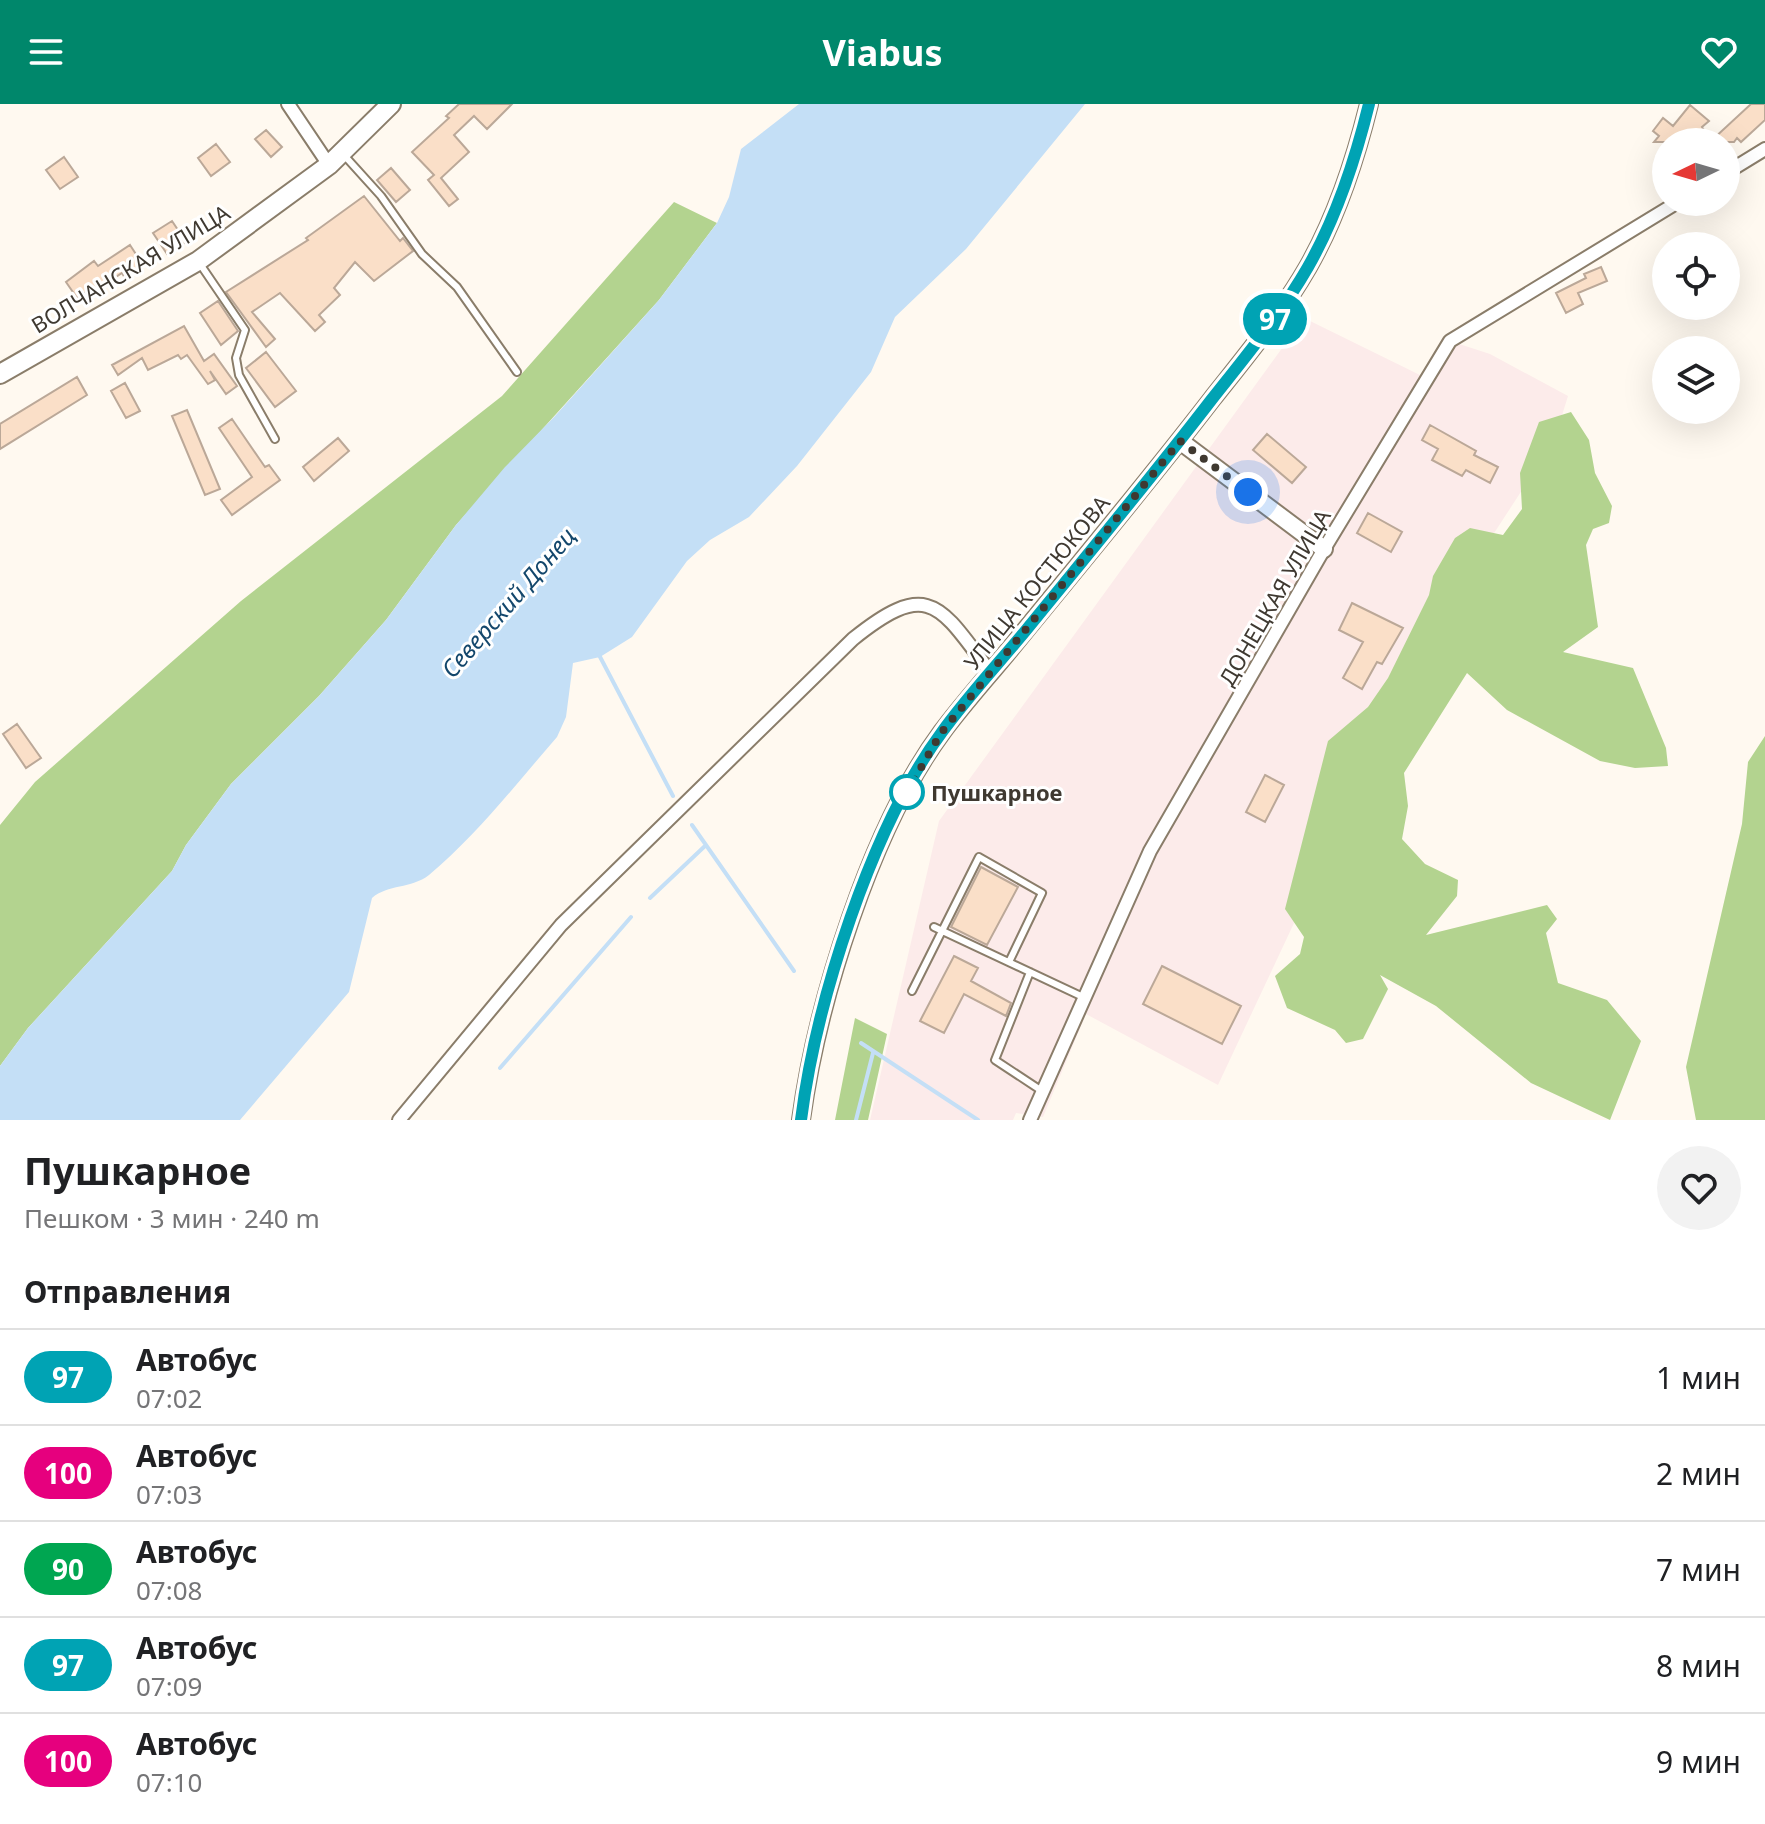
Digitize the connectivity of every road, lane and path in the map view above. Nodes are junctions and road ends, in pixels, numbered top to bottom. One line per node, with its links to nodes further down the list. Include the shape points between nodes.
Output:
1 (288, 104): 5 (street)
2 (391, 104): 5 (main road, ВОЛЧАНСКАЯ УЛИЦА)
3 (1369, 104): 12 (main road, УЛИЦА КОСТЮКОВА, via 1338,207 1308,267 1274,320)
4 (1765, 149): 6 (street)
5 (336, 159): 8 (main road, ВОЛЧАНСКАЯ УЛИЦА); 9 (lane, via 381,196 422,254 457,287)
6 (1740, 164)
7 (1655, 216): 13 (street, ДОНЕЦКАЯ УЛИЦА, via 1450,341)
8 (198, 261): 10 (main road, ВОЛЧАНСКАЯ УЛИЦА); 11 (lane, via 245,330 236,358 239,375)
9 (517, 372)
10 (0, 374)
11 (275, 439)
12 (1180, 441): 13 (main road); 14 (main road, УЛИЦА КОСТЮКОВА)
13 (1324, 549): 20 (street, ДОНЕЦКАЯ УЛИЦА, via 1150,851)
14 (991, 673): 22 (street, via 936,607 909,605 884,614 561,925); 23 (main road, УЛИЦА КОСТЮКОВА, via 941,733 881,845 832,976)
15 (934, 927): 16 (lane)
16 (942, 930): 17 (lane); 17 (lane, via 979,857 1042,893); 19 (lane)
17 (1009, 962): 18 (lane)
18 (1030, 972): 20 (lane); 21 (lane, via 995,1060)
19 (912, 991)
20 (1083, 997): 21 (street, ДОНЕЦКАЯ УЛИЦА)
21 (1042, 1091): 24 (street, ДОНЕЦКАЯ УЛИЦА)
22 (399, 1120)
23 (801, 1120)
24 (1030, 1120)

